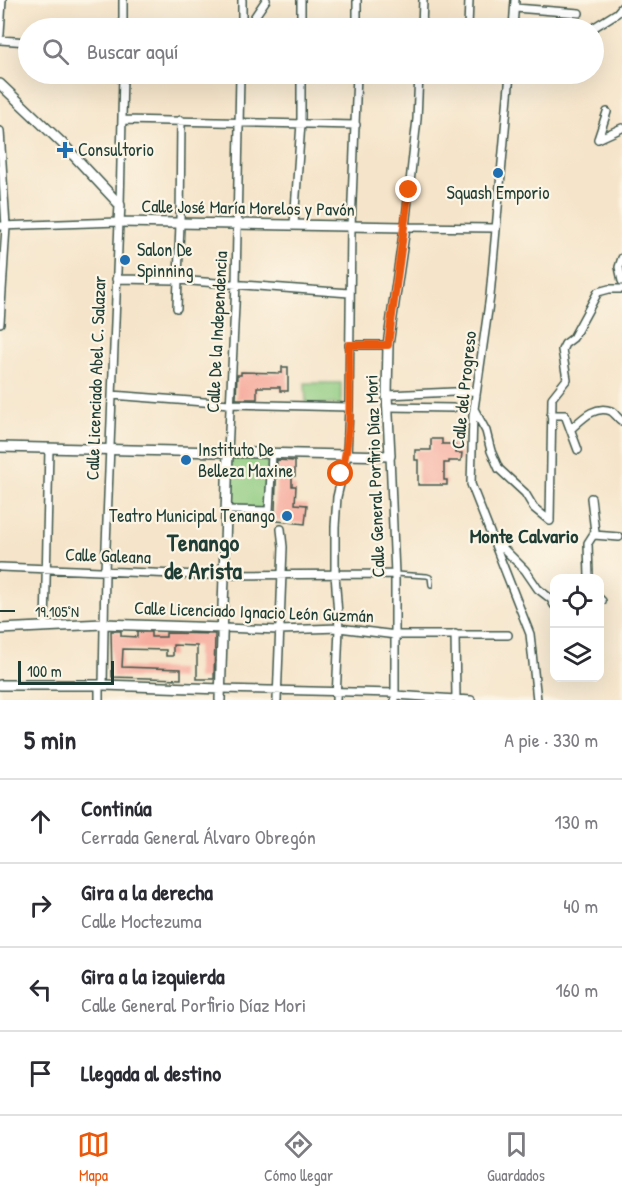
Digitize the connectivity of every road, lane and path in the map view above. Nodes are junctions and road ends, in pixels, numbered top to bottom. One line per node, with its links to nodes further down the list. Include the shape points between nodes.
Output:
1 (2, 0): 20 (street)
2 (123, 0): 12 (street)
3 (242, 0): 13 (street)
4 (266, 0): 14 (street)
5 (301, 0): 15 (street)
6 (357, 0): 16 (street)
7 (423, 0): 17 (street)
8 (469, 0): 18 (street)
9 (515, 4): 11 (street)
10 (622, 7): 19 (street)
11 (579, 13)
12 (123, 18)
13 (242, 18)
14 (254, 18)
15 (301, 18)
16 (357, 18)
17 (422, 18)
18 (468, 18)
19 (604, 21)
20 (0, 34)
21 (0, 40): 22 (street)
22 (18, 41)
23 (0, 84): 38 (street)
24 (123, 84): 31 (street, Calle Licenciado Abel C. Salazar)
25 (240, 84): 33 (street, Calle De la Independencia)
26 (302, 84): 34 (street)
27 (357, 84): 35 (street)
28 (419, 84): 45 (street, Calle General Porfirio Díaz Mori)
29 (509, 84): 46 (street, Calle del Progreso)
30 (607, 112): 36 (street, via 598,139)
31 (123, 120): 32 (street); 38 (street, Calle Licenciado Abel C. Salazar)
32 (181, 120): 33 (street); 40 (street)
33 (239, 121): 34 (street); 41 (street, Calle De la Independencia)
34 (301, 123): 35 (street); 42 (street)
35 (356, 124): 44 (street)
36 (622, 128)
37 (0, 131): 43 (street)
38 (120, 205): 39 (street, Calle Licenciado Abel C. Salazar)
39 (119, 222): 40 (street, Calle José María Morelos y Pavón); 43 (street, Calle José María Morelos y Pavón); 48 (street, Calle Licenciado Abel C. Salazar)
40 (180, 223): 41 (street, Calle José María Morelos y Pavón); 49 (street)
41 (237, 223): 42 (street, Calle José María Morelos y Pavón); 51 (street, Calle De la Independencia)
42 (294, 224): 44 (street, Calle José María Morelos y Pavón)
43 (3, 226): 55 (street)
44 (351, 226): 45 (street, Calle José María Morelos y Pavón); 53 (street)
45 (405, 227): 46 (street, Calle José María Morelos y Pavón); 57 (street, Calle General Porfirio Díaz Mori)
46 (495, 228): 58 (street, Calle del Progreso)
47 (622, 258): 50 (street)
48 (116, 279): 49 (street); 59 (street, Calle Licenciado Abel C. Salazar)
49 (178, 280): 51 (street); 54 (street)
50 (622, 282): 52 (street)
51 (236, 284): 53 (street); 61 (street, Calle De la Independencia)
52 (622, 289): 66 (street, via 597,292 573,338 565,344 562,354 567,379 553,395)
53 (349, 294): 56 (street)
54 (177, 308)
55 (0, 323)
56 (349, 345): 57 (street); 62 (street)
57 (388, 345): 60 (street, Calle General Porfirio Díaz Mori)
58 (476, 391): 60 (street); 65 (street, Calle del Progreso)
59 (112, 395): 61 (street); 71 (street, Calle Licenciado Abel C. Salazar)
60 (387, 395): 63 (street, Calle General Porfirio Díaz Mori)
61 (230, 404): 62 (street); 73 (street, Calle De la Independencia)
62 (349, 406): 75 (street)
63 (388, 407): 64 (street); 76 (street, Calle General Porfirio Díaz Mori)
64 (453, 408)
65 (474, 409): 66 (street, via 499,469 550,521); 82 (street, Calle del Progreso, via 471,484)
66 (552, 415): 68 (street, via 562,413)
67 (622, 422): 68 (street, via 613,412 597,410)
68 (572, 428): 72 (street)
69 (0, 447): 70 (street)
70 (49, 449): 71 (street); 84 (street)
71 (110, 450): 73 (street); 85 (street, Calle Licenciado Abel C. Salazar)
72 (578, 450)
73 (228, 452): 74 (street); 78 (street, Calle De la Independencia)
74 (272, 454): 75 (street); 78 (street, via 269,511)
75 (347, 455): 76 (street); 86 (street, via 337,497)
76 (390, 456): 87 (street, Calle General Porfirio Díaz Mori)
77 (591, 498): 80 (street)
78 (226, 510): 89 (street, Calle De la Independencia)
79 (281, 529): 90 (street)
80 (594, 535): 81 (street); 88 (street, via 588,543)
81 (619, 537)
82 (494, 540): 92 (street); 114 (street, Calle del Progreso, via 530,634)
83 (0, 567): 84 (street, Calle Galeana)
84 (46, 569): 85 (street, Calle Galeana); 94 (street)
85 (105, 571): 89 (street, Calle Galeana); 93 (street, Calle Licenciado Abel C. Salazar)
86 (335, 574): 87 (street, Calle Galeana); 90 (street, Calle Galeana); 96 (street)
87 (395, 574): 91 (lane, via 427,576); 99 (street, Calle General Porfirio Díaz Mori)
88 (589, 574)
89 (225, 575): 90 (street, Calle Galeana); 95 (street, Calle De la Independencia)
90 (282, 575): 98 (street)
91 (431, 585)
92 (550, 598)
93 (103, 624): 94 (street, Calle Licenciado Ignacio León Guzmán); 95 (street, Calle Licenciado Ignacio León Guzmán); 103 (street, Calle Licenciado Abel C. Salazar)
94 (45, 627): 97 (street, Calle Licenciado Ignacio León Guzmán)
95 (223, 627): 98 (street, Calle Licenciado Ignacio León Guzmán); 104 (street, Calle De la Independencia)
96 (339, 628): 98 (street, Calle Licenciado Ignacio León Guzmán); 99 (street, Calle Licenciado Ignacio León Guzmán); 106 (street)
97 (0, 629)
98 (279, 630): 105 (street)
99 (396, 634): 100 (street, Calle Licenciado Ignacio León Guzmán); 107 (street, Calle General Porfirio Díaz Mori)
100 (455, 634): 101 (street, Calle Licenciado Ignacio León Guzmán); 108 (street)
101 (508, 635)
102 (0, 685): 103 (street)
103 (101, 685): 104 (street); 109 (street, Calle Licenciado Abel C. Salazar)
104 (221, 688): 105 (street); 110 (street, Calle De la Independencia)
105 (278, 690): 106 (street); 111 (street)
106 (337, 690): 107 (street); 112 (street)
107 (395, 696): 108 (street)
108 (456, 699): 113 (street)
109 (99, 700)
110 (220, 700)
111 (277, 700)
112 (336, 700)
113 (471, 700)
114 (537, 700)

